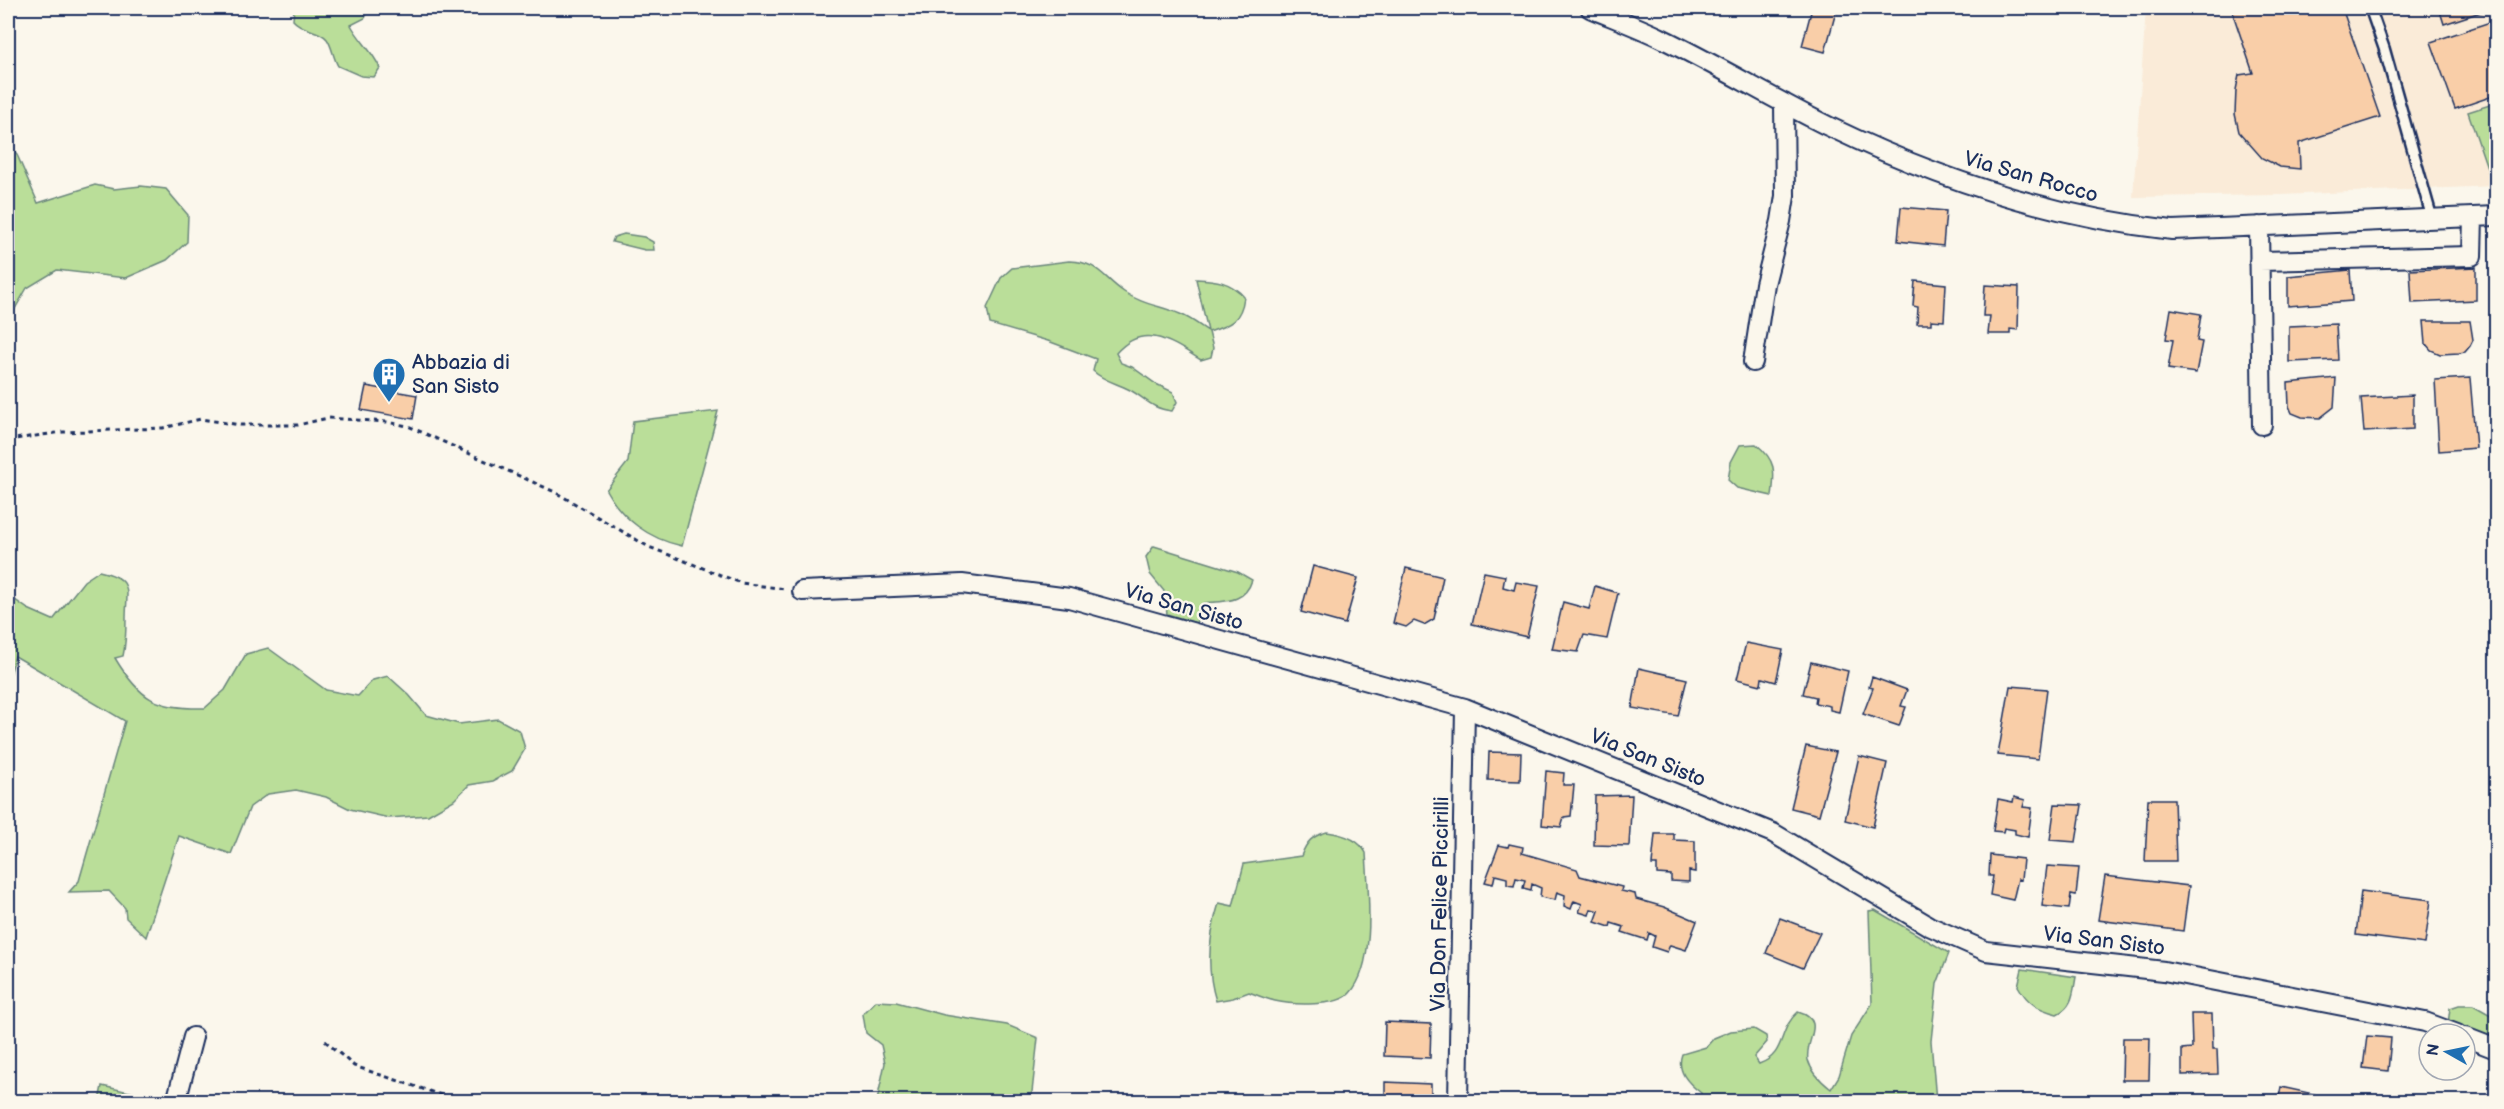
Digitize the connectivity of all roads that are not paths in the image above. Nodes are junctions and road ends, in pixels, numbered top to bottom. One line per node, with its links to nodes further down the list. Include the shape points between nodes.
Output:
1 (1590, 8): 3 (street, Via San Rocco, via 1661,38)
2 (2370, 8): 6 (lane)
3 (1784, 103): 7 (street, Via San Rocco, via 1942,176 2021,202 2126,226 2172,231); 9 (street, via 1785,196)
4 (2496, 216): 5 (street, Via San Rocco)
5 (2473, 217): 6 (street, Via San Rocco); 8 (street, via 2472,256)
6 (2432, 218): 7 (street, Via San Rocco)
7 (2259, 226): 8 (street)
8 (2259, 261): 10 (street)
9 (1753, 362)
10 (2262, 425)
11 (802, 591): 12 (street, Via San Sisto, via 962,584 1069,597)
12 (1465, 708): 13 (street, Via San Sisto, via 1773,833 1929,926 1986,951 2164,971); 18 (street, Via Don Felice Piccirilli)
13 (2425, 1022)
14 (193, 1037): 17 (street)
15 (2477, 1042): 16 (street)
16 (2496, 1049)
17 (176, 1101)
18 (1458, 1101)

